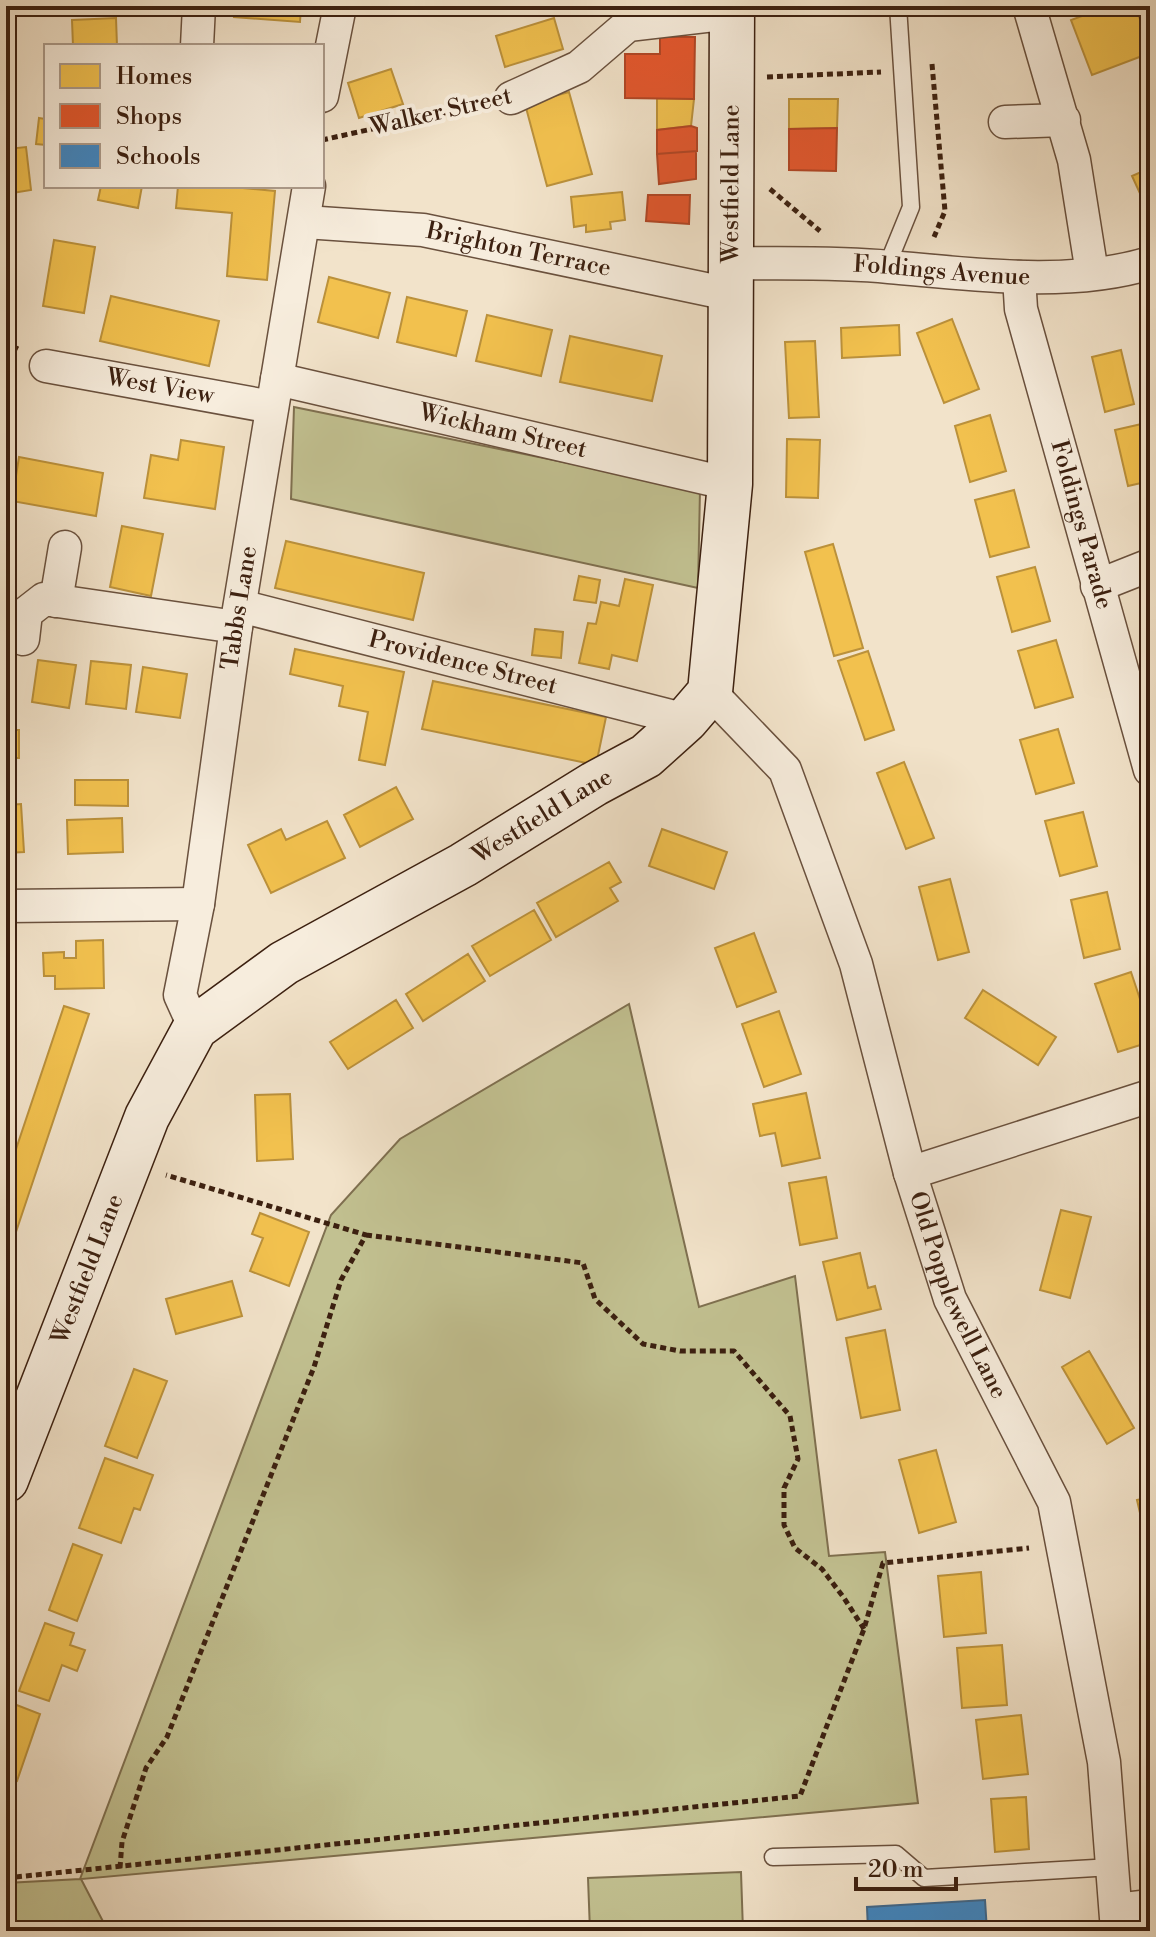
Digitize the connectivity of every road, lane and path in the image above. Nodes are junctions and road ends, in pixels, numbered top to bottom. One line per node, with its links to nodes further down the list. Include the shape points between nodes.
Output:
1 (199, 6): 6 (street)
2 (340, 6): 7 (street)
3 (898, 6): 21 (lane, via 911,207)
4 (1029, 6): 12 (street)
5 (732, 10): 11 (street, Walker Street, via 628,25 579,67); 24 (main road, Westfield Lane)
6 (197, 44)
7 (325, 53)
8 (932, 64): 19 (path, via 945,211)
9 (887, 71): 10 (path)
10 (758, 77)
11 (511, 98): 14 (path, Walker Street)
12 (1064, 120): 13 (street); 22 (street)
13 (1005, 122)
14 (324, 140)
15 (768, 187): 18 (path)
16 (309, 188): 17 (street, Tabbs Lane)
17 (305, 222): 24 (street, Brighton Terrace, via 423,230); 26 (street, Tabbs Lane)
18 (825, 235)
19 (934, 237)
20 (1150, 263): 22 (street, Foldings Avenue)
21 (887, 266): 23 (street, Foldings Avenue); 24 (street, Foldings Avenue)
22 (1092, 273): 23 (street, Foldings Avenue)
23 (1019, 277): 30 (street, Foldings Parade, via 1021,309)
24 (730, 278): 27 (main road, Westfield Lane)
25 (46, 366): 26 (street, West View)
26 (275, 393): 27 (street, Wickham Street); 32 (street, Tabbs Lane)
27 (730, 484): 34 (main road, Westfield Lane)
28 (65, 547): 31 (street)
29 (1150, 565): 30 (street)
30 (1097, 586): 35 (street, Foldings Parade)
31 (50, 600): 32 (street, Providence Street); 33 (street, via 26,613)
32 (238, 617): 34 (street, Providence Street); 36 (street, Tabbs Lane)
33 (23, 639)
34 (698, 706): 38 (main road, Westfield Lane, via 646,756 284,963); 41 (street, Old Popplewell Lane, via 785,770 856,964)
35 (1150, 770)
36 (198, 904): 37 (street); 38 (street, Tabbs Lane, via 180,995)
37 (6, 906)
38 (195, 1028): 40 (main road, Westfield Lane, via 147,1117)
39 (1150, 1096): 41 (street)
40 (129, 1164): 42 (path); 43 (main road, Westfield Lane)
41 (910, 1173): 45 (street, Old Popplewell Lane, via 950,1299 1054,1502)
42 (366, 1235): 46 (path, via 583,1263 595,1299 643,1344 680,1351 734,1351 790,1416 798,1459 784,1488 784,1525 795,1548 822,1569); 49 (path, via 341,1280 314,1367 167,1737 146,1768 122,1842)
43 (20, 1407): 44 (main road, Westfield Lane)
44 (6, 1480)
45 (1062, 1545): 46 (path, via 883,1563); 48 (street, Old Popplewell Lane, via 1104,1762)
46 (864, 1629): 49 (path, via 800,1796)
47 (773, 1857): 48 (lane, via 896,1854 924,1878)
48 (1112, 1867): 52 (street, Old Popplewell Lane)
49 (120, 1868): 50 (path)
50 (6, 1878)
51 (1150, 1906): 52 (street)
52 (1117, 1920)

